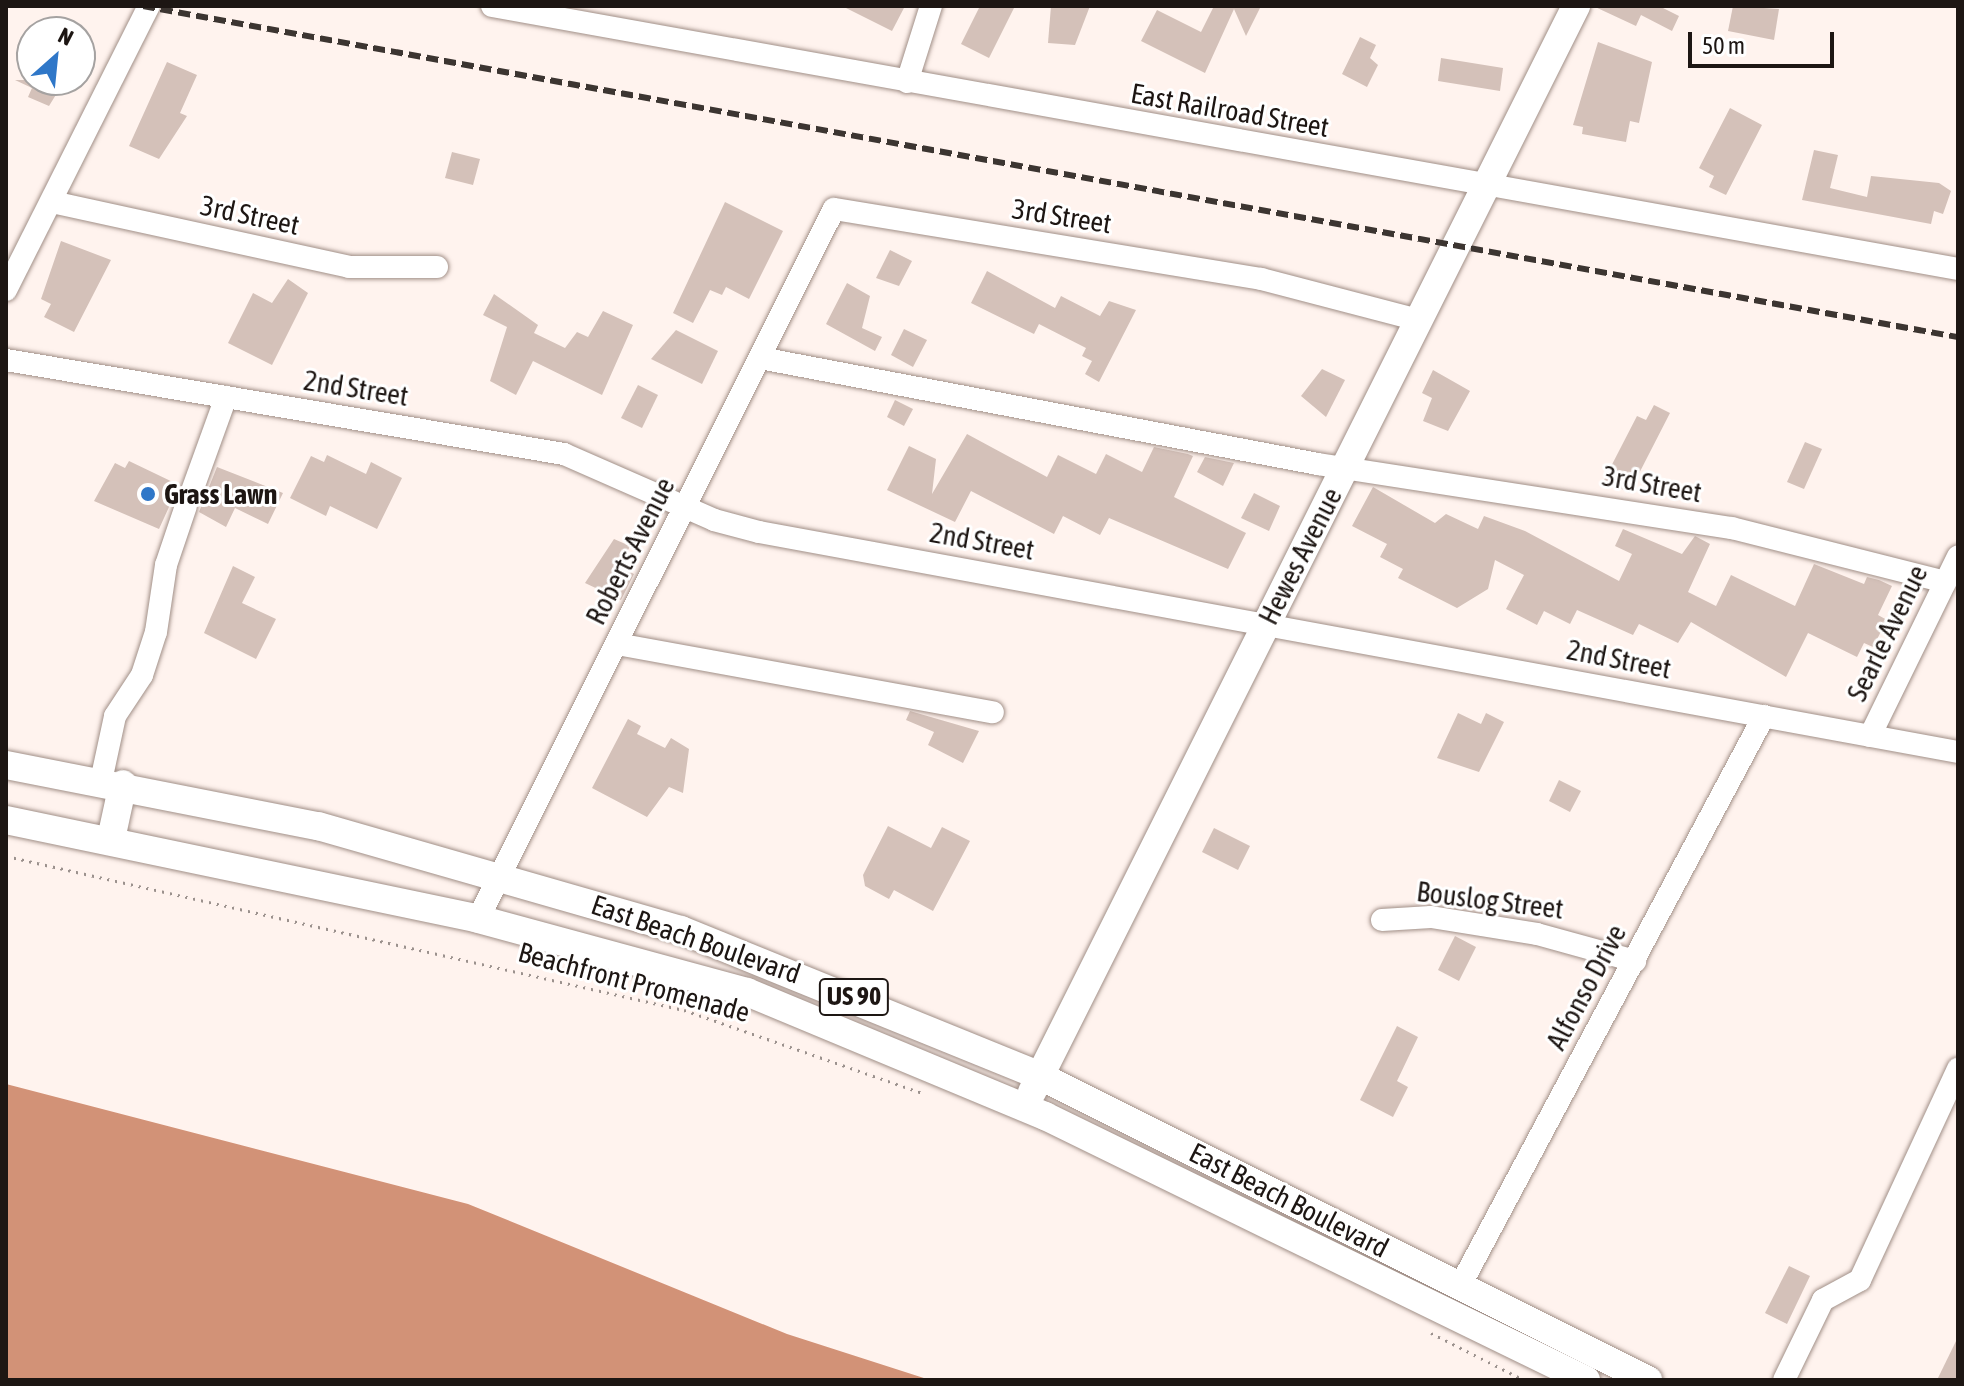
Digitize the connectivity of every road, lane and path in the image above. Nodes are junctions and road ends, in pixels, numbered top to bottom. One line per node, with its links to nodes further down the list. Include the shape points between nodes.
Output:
1 (149, 6): 7 (street)
2 (492, 6): 5 (street, East Railroad Street)
3 (931, 6): 5 (street)
4 (1576, 6): 6 (main road, Hewes Avenue)
5 (907, 82): 6 (street, East Railroad Street)
6 (1485, 186): 10 (street, East Railroad Street); 12 (main road, Hewes Avenue)
7 (52, 202): 9 (street, 3rd Street, via 349,267); 11 (street)
8 (834, 209): 12 (street, 3rd Street, via 1261,279); 13 (street, Roberts Avenue)
9 (437, 267)
10 (1958, 269)
11 (6, 290)
12 (1418, 320): 16 (main road, Hewes Avenue)
13 (760, 358): 16 (street, 3rd Street); 17 (street, Roberts Avenue)
14 (6, 360): 15 (street, 2nd Street)
15 (226, 397): 17 (street, 2nd Street, via 576,456); 27 (street, via 166,565 152,646 115,716)
16 (1344, 468): 19 (street, 3rd Street, via 1732,528); 20 (main road, Hewes Avenue)
17 (686, 507): 20 (street, 2nd Street, via 759,532); 21 (street, Roberts Avenue)
18 (1958, 556): 19 (street, Searle Avenue)
19 (1945, 582): 24 (street, Searle Avenue)
20 (1266, 623): 23 (street, 2nd Street); 36 (main road, Hewes Avenue)
21 (617, 644): 22 (street); 31 (street, Roberts Avenue)
22 (993, 712)
23 (1764, 716): 24 (street, 2nd Street); 34 (street, Alfonso Drive)
24 (1870, 736): 25 (street, 2nd Street)
25 (1958, 752)
26 (6, 765): 27 (main road, East Beach Boulevard / US 90)
27 (112, 783): 29 (main road); 31 (main road, East Beach Boulevard / US 90)
28 (6, 820): 29 (main road, East Beach Boulevard / US 90)
29 (111, 839): 32 (main road, East Beach Boulevard / US 90)
30 (6, 856): 37 (path, Beachfront Promenade, via 684,1010)
31 (500, 873): 32 (street, Roberts Avenue); 36 (main road, East Beach Boulevard / US 90, via 681,930)
32 (478, 919): 38 (main road, East Beach Boulevard / US 90, via 747,992)
33 (1382, 920): 34 (street, Bouslog Street, via 1431,917 1537,934)
34 (1635, 961): 39 (street, Alfonso Drive)
35 (1958, 1069): 44 (street, via 1860,1280 1823,1300)
36 (1040, 1076): 38 (main road, Hewes Avenue); 39 (main road, East Beach Boulevard / US 90)
37 (939, 1098)
38 (1025, 1106): 42 (main road, East Beach Boulevard / US 90)
39 (1460, 1286): 43 (main road, East Beach Boulevard / US 90)
40 (1422, 1328): 41 (path)
41 (1524, 1380)
42 (1586, 1380)
43 (1648, 1380)
44 (1784, 1380)

